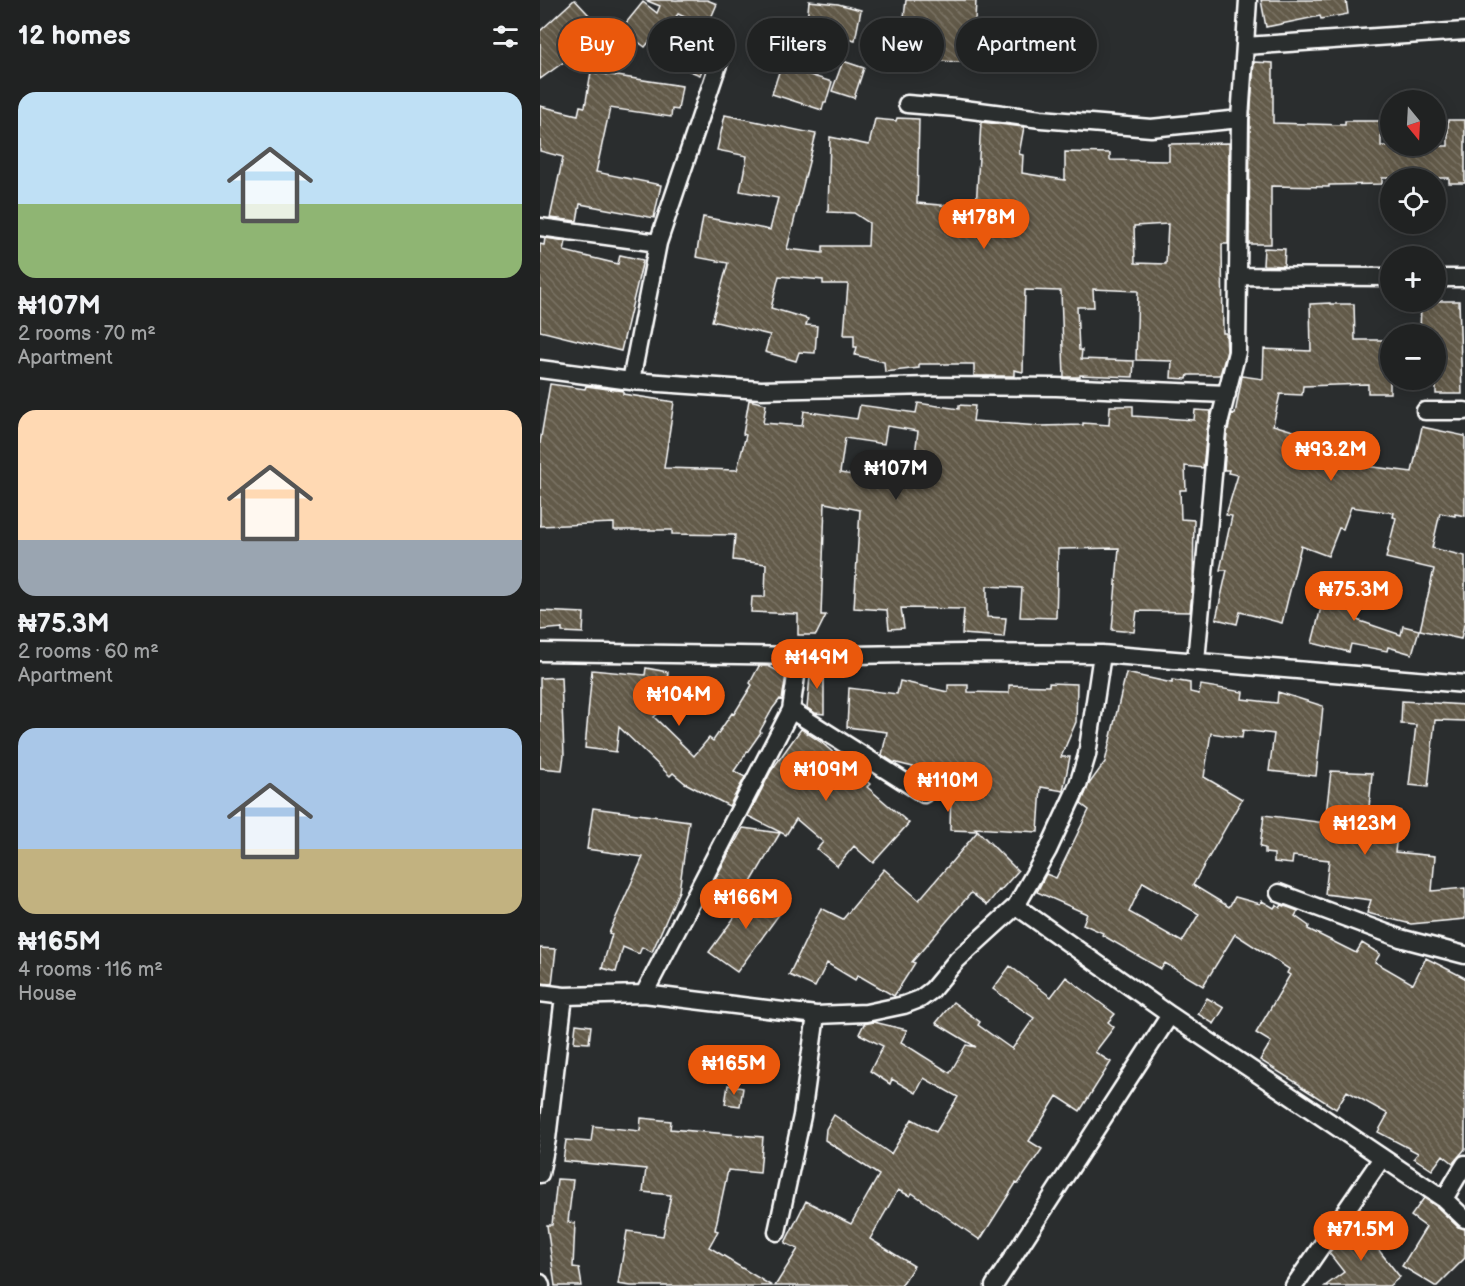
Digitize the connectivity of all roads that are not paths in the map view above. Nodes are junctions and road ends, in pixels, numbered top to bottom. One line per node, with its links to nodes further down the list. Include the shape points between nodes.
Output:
1 (1248, 0): 3 (street)
2 (1465, 31): 3 (street)
3 (1245, 46): 6 (street)
4 (716, 72): 8 (street)
5 (907, 104): 6 (street, via 1151,128)
6 (1240, 119): 9 (street)
7 (540, 227): 8 (street)
8 (658, 243): 14 (street)
9 (1238, 276): 10 (street); 15 (street, via 1237,352)
10 (1380, 277)
11 (1446, 278): 12 (street)
12 (1465, 278)
13 (540, 369): 14 (street)
14 (631, 381): 15 (street, via 761,390 1056,387)
15 (1227, 394): 21 (street, via 1217,431)
16 (1425, 411): 17 (street)
17 (1465, 411)
18 (540, 652): 20 (street)
19 (1102, 654): 20 (street); 21 (street); 26 (street, via 1087,755 1078,784 1048,850)
20 (800, 656): 23 (street)
21 (1196, 661): 22 (street)
22 (1465, 684)
23 (791, 710): 24 (street); 29 (street)
24 (924, 794)
25 (1280, 893): 27 (street, via 1400,938)
26 (1016, 906): 31 (street, via 920,999 866,1013); 32 (street)
27 (1465, 955)
28 (540, 993): 30 (street)
29 (644, 994): 30 (street); 31 (street)
30 (564, 996): 35 (street)
31 (816, 1015): 38 (street, via 802,1116)
32 (1170, 1016): 33 (street); 39 (street)
33 (1382, 1158): 36 (street); 40 (street)
34 (1465, 1164): 36 (street)
35 (540, 1174)
36 (1444, 1200): 37 (street)
37 (1465, 1219)
38 (777, 1232)
39 (994, 1286)
40 (1294, 1286)

